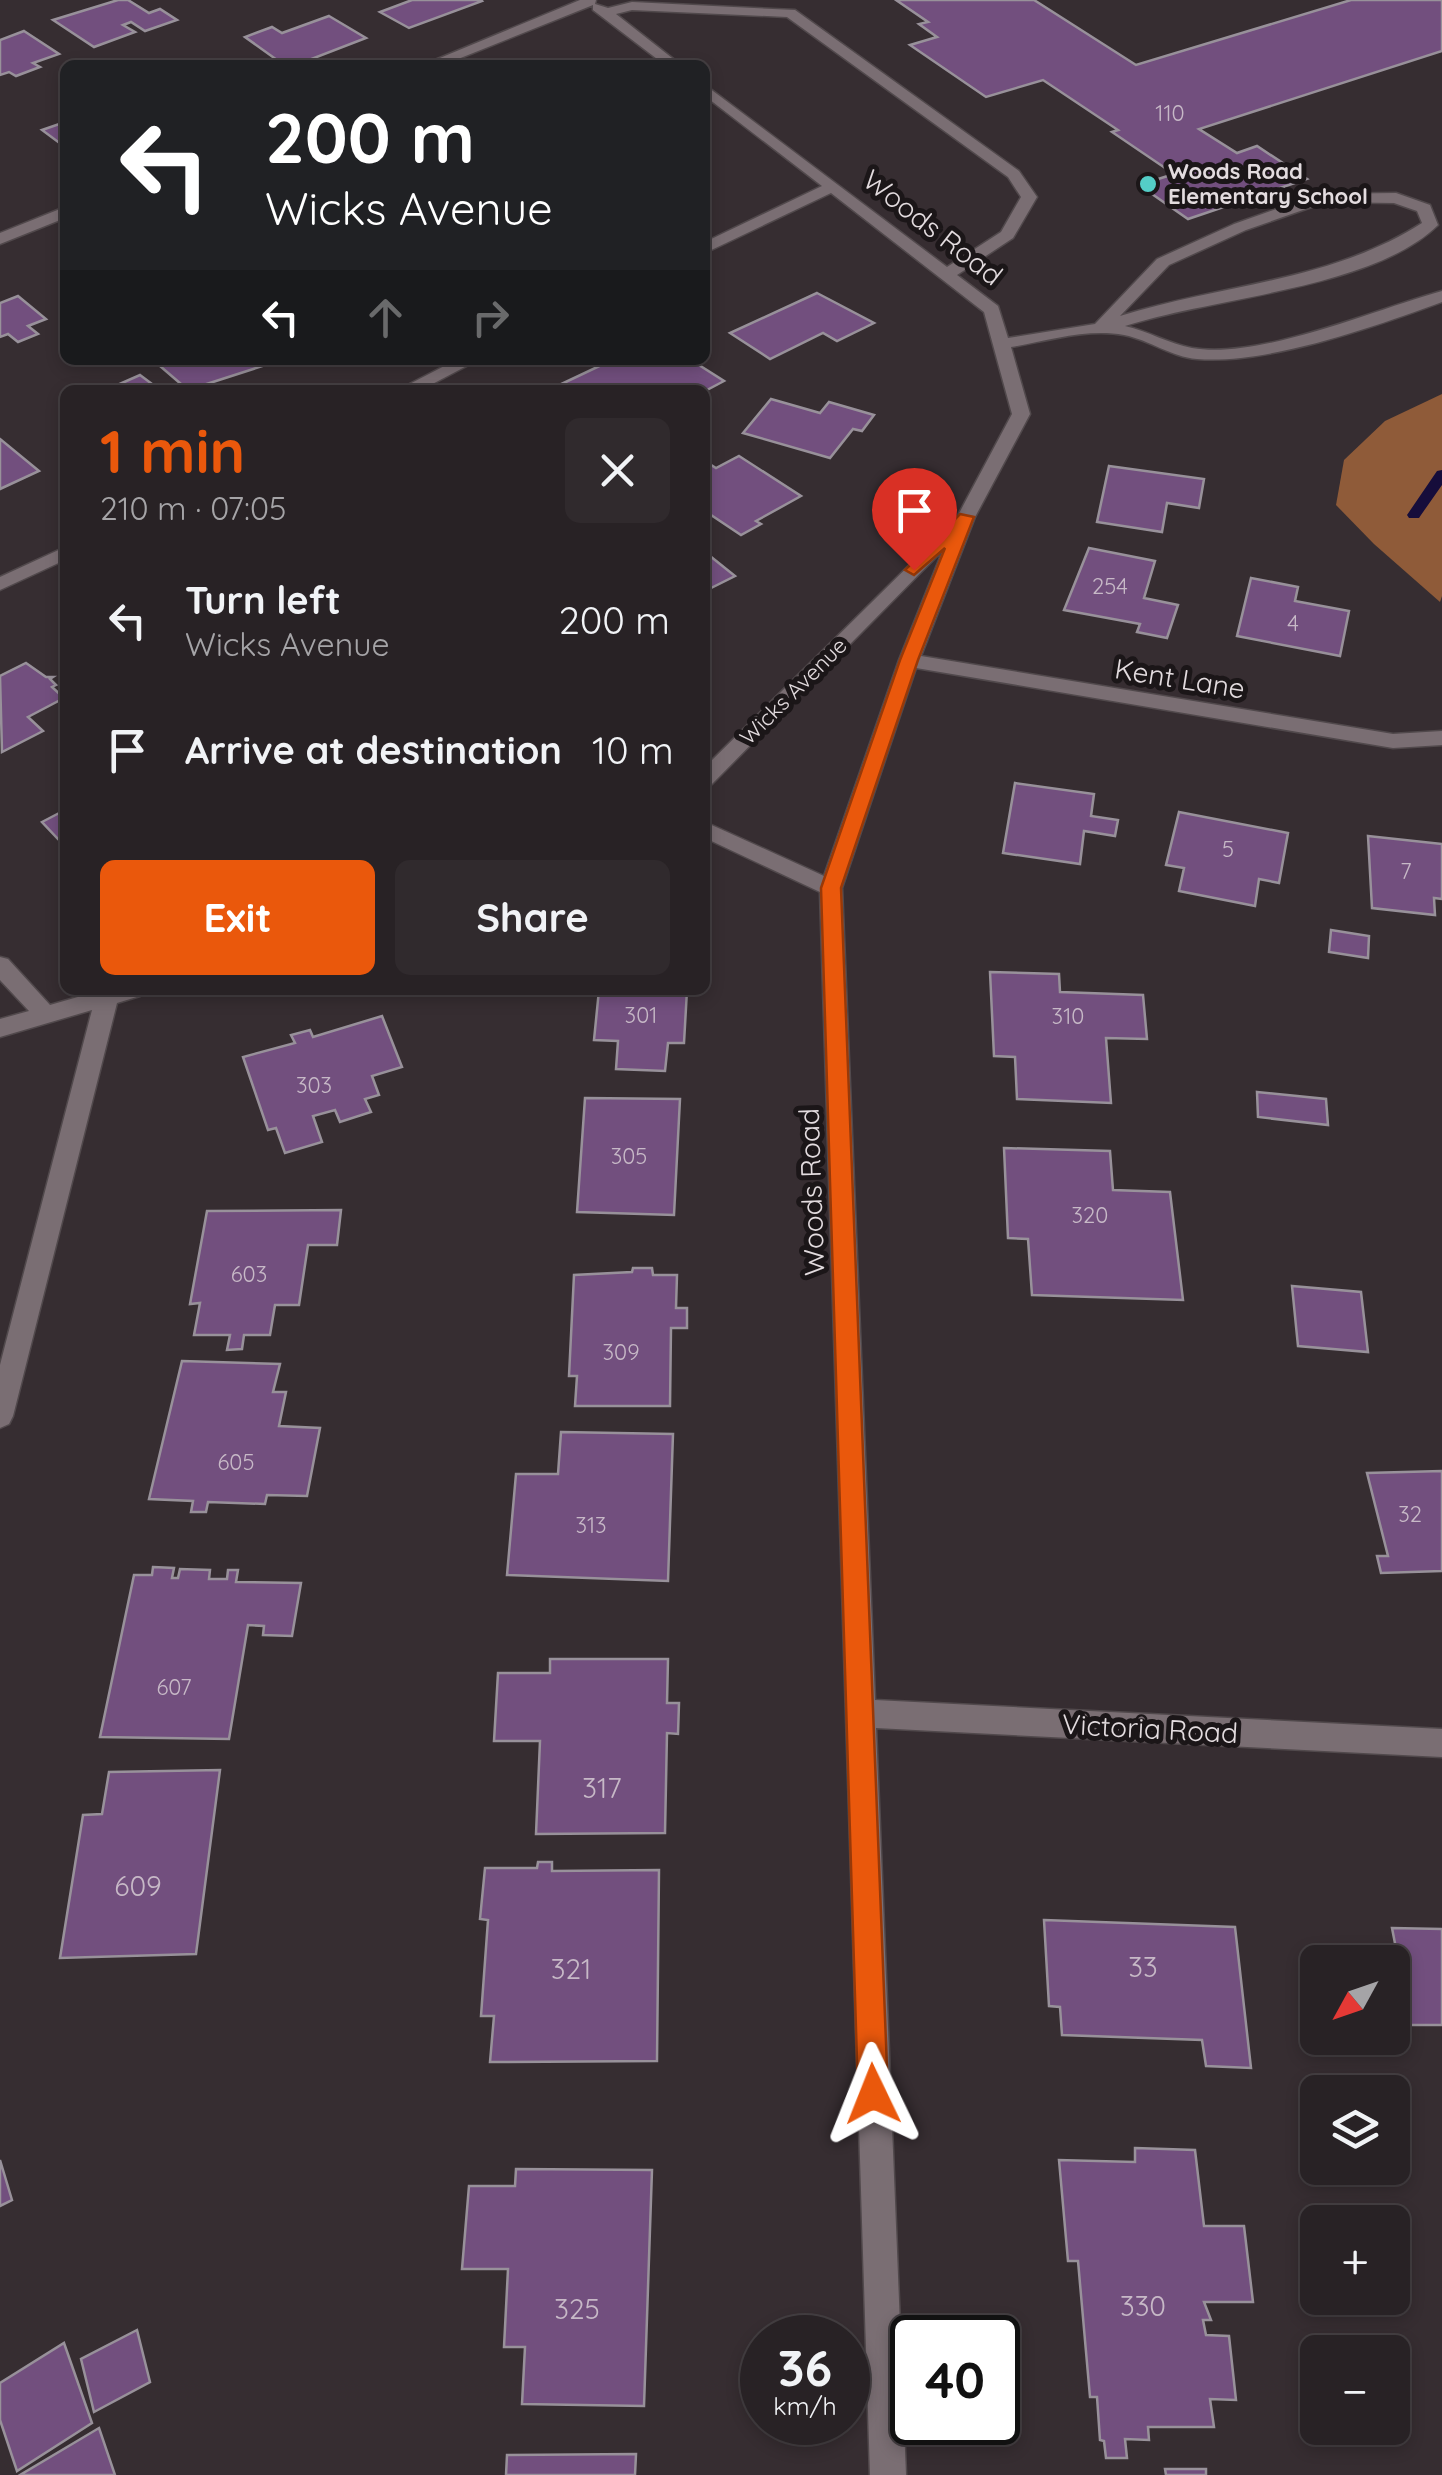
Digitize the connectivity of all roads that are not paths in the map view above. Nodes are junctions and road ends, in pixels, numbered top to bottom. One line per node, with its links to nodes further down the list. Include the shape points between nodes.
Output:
1 (589, 0): 2 (street); 3 (street)
2 (606, 14): 4 (street); 10 (street, via 632,6 790,13 1014,174 1030,197 1007,235)
3 (442, 60)
4 (667, 60)
5 (710, 93): 6 (street, Woods Road)
6 (832, 188): 9 (street); 10 (street, Woods Road)
7 (60, 214): 8 (street)
8 (0, 238)
9 (710, 246)
10 (946, 275): 13 (street, Woods Road, via 992,310)
11 (1442, 296): 12 (street, via 1231,354 1194,354)
12 (1100, 328): 12 (street, via 1401,246 1430,226 1424,208 1396,198 1324,197 1240,227 1163,262); 13 (street)
13 (1001, 344): 16 (street, Woods Road, via 1020,414)
14 (460, 365): 15 (street)
15 (418, 385)
16 (966, 517): 19 (street, Woods Road); 21 (street, Wicks Avenue)
17 (60, 555): 18 (street)
18 (0, 584)
19 (909, 660): 20 (street, Kent Lane, via 1393,741); 23 (street, Woods Road)
20 (1442, 738)
21 (710, 774)
22 (710, 831): 23 (street)
23 (831, 888): 30 (street, Woods Road)
24 (0, 966): 27 (street)
25 (116, 995): 27 (street)
26 (120, 995): 29 (street)
27 (46, 1015): 28 (street)
28 (0, 1028)
29 (0, 1416)
30 (858, 1713): 31 (street, Victoria Road); 32 (street, Woods Road)
31 (1442, 1743)
32 (888, 2475)

